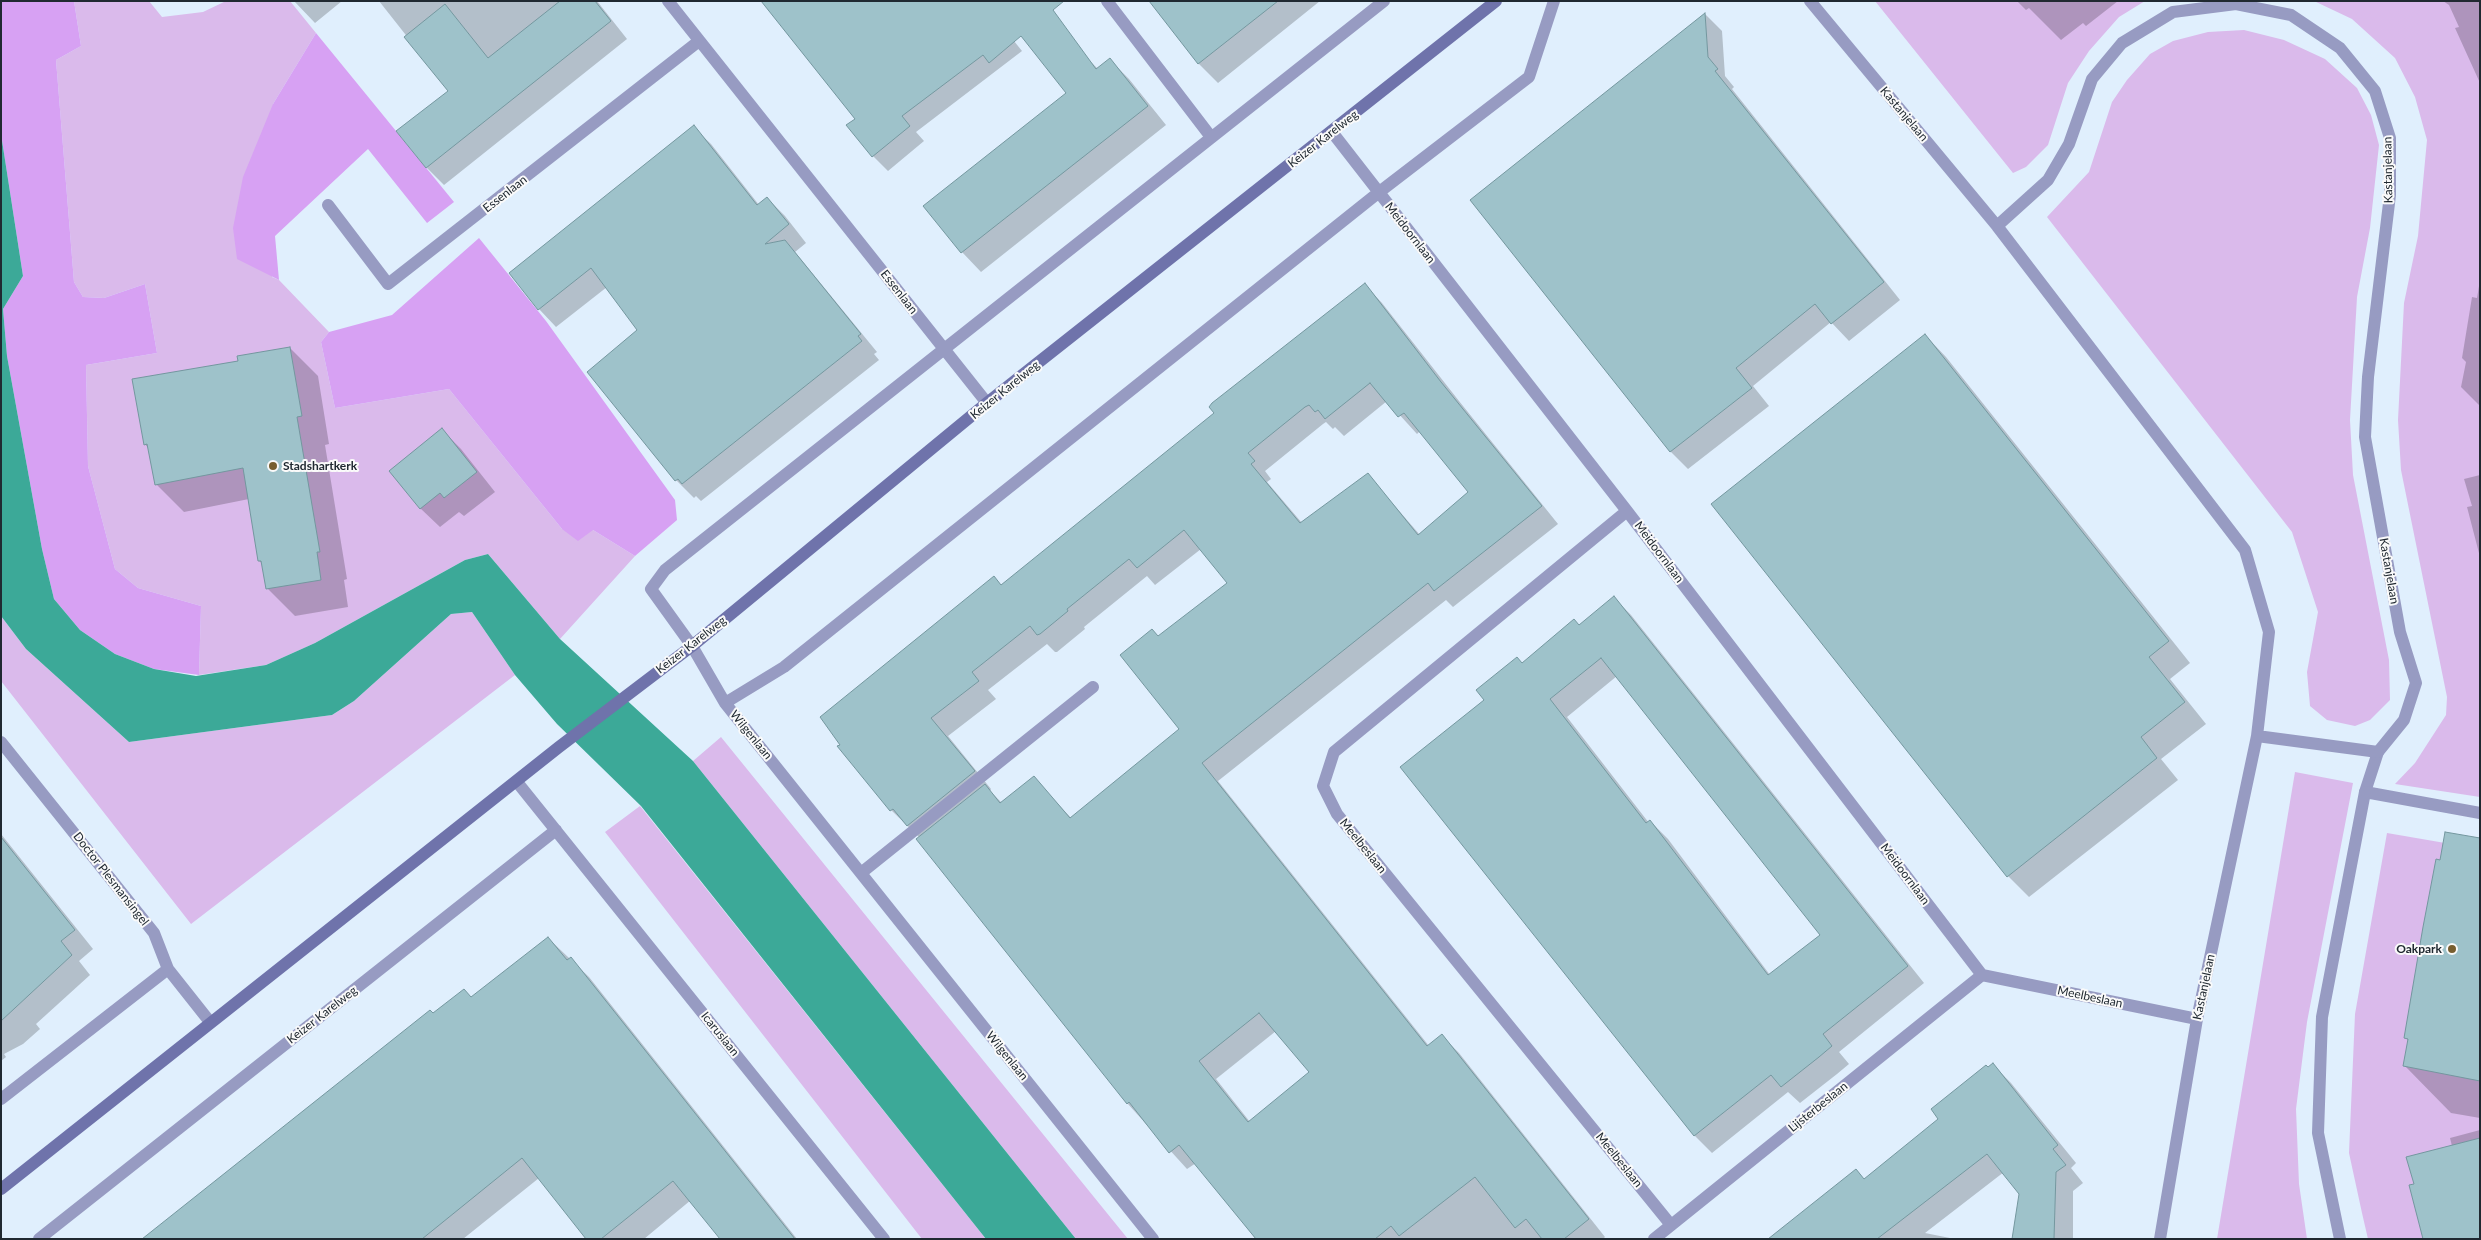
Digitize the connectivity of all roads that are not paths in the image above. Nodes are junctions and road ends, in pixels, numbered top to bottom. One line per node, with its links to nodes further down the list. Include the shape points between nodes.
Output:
1 (668, 1): 7 (street, Essenlaan)
2 (1107, 1): 9 (street)
3 (1384, 1): 9 (street)
4 (1496, 1): 8 (main road, Keizer Karelweg)
5 (1554, 1): 10 (street, via 1529,76)
6 (1810, 1): 12 (street, Kastanjelaan)
7 (699, 41): 11 (street, Essenlaan, via 388,284); 13 (street, Essenlaan)
8 (1332, 132): 10 (street, Meidoornlaan); 14 (main road, Keizer Karelweg)
9 (1211, 137): 13 (street)
10 (1378, 193): 15 (street, Meidoornlaan); 18 (street, via 784,668)
11 (328, 205)
12 (1997, 226): 19 (street, Kastanjelaan, via 2245,550 2269,632); 21 (street, Kastanjelaan, via 2048,180 2070,144 2092,79 2122,43 2173,12 2236,4 2291,15 2340,48 2375,91 2390,138 2390,195 2368,377 2365,437 2400,632 2416,683 2404,720)
13 (943, 348): 14 (street, Essenlaan); 16 (street, Wilgenlaan, via 664,570 651,589)
14 (987, 404): 16 (main road, Keizer Karelweg)
15 (1627, 511): 28 (street, Meidoornlaan); 33 (street, Meelbeslaan, via 1334,752 1323,786 1337,814)
16 (692, 646): 18 (street, Wilgenlaan); 22 (main road, Keizer Karelweg)
17 (1092, 687): 26 (street)
18 (725, 703): 26 (street, Wilgenlaan)
19 (2257, 736): 21 (street); 29 (street, Kastanjelaan)
20 (1, 742): 27 (street, Doctor Plesmansingel, via 154,934)
21 (2378, 752): 23 (street, Kastanjelaan)
22 (517, 782): 25 (street); 30 (main road, Keizer Karelweg)
23 (2365, 792): 24 (street); 39 (street, Kastanjelaan, via 2322,1017 2318,1133)
24 (2480, 813)
25 (556, 830): 34 (street, Keizer Karelweg); 35 (street, Icaruslaan)
26 (861, 873): 36 (street, Wilgenlaan)
27 (168, 969): 30 (street, Doctor Plesmansingel); 31 (street)
28 (1982, 975): 29 (street, Meelbeslaan); 33 (street, Lijsterbeslaan)
29 (2198, 1019): 38 (street, Kastanjelaan)
30 (210, 1022): 32 (main road, Keizer Karelweg)
31 (1, 1099)
32 (1, 1189)
33 (1671, 1225): 37 (street, Lijsterbeslaan)
34 (39, 1239)
35 (884, 1239)
36 (1153, 1239)
37 (1654, 1239)
38 (2160, 1239)
39 (2340, 1239)

